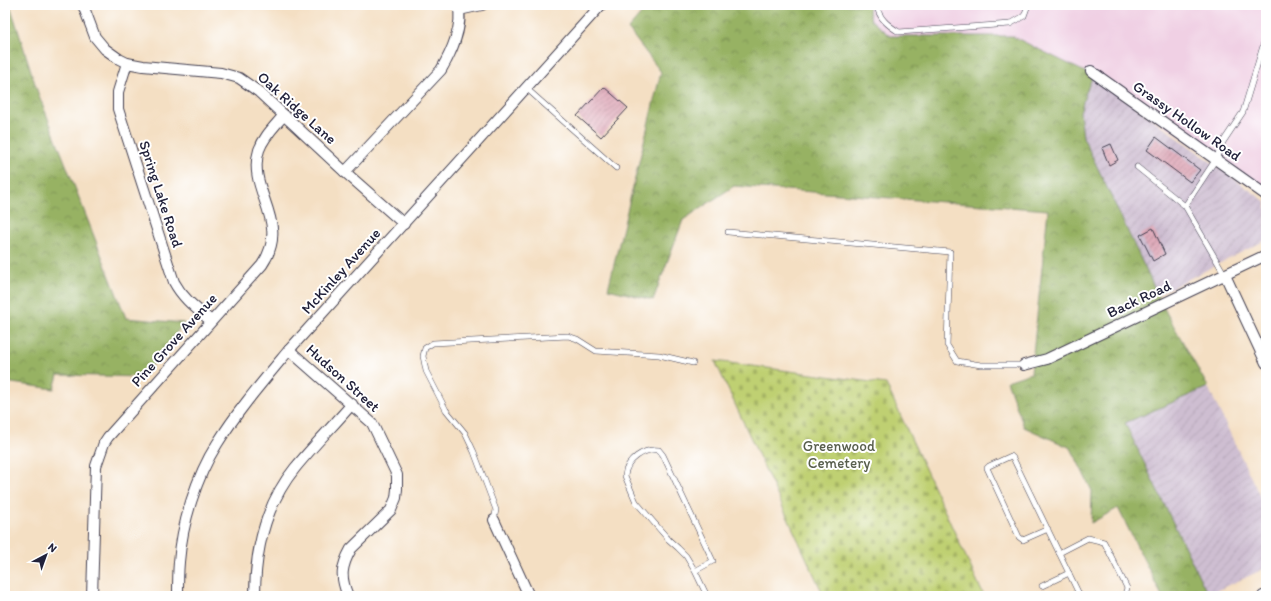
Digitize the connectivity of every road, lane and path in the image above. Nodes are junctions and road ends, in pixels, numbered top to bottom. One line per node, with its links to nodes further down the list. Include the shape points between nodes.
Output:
1 (83, 5): 8 (street, Oak Ridge Lane, via 100,44)
2 (482, 5): 6 (street)
3 (601, 5): 10 (street, McKinley Avenue)
4 (877, 5): 5 (lane, via 886,24 899,32 1010,24 1024,16)
5 (1028, 5)
6 (458, 8): 15 (street, via 457,34 441,70)
7 (1266, 36): 12 (lane, via 1244,112 1223,142)
8 (127, 63): 11 (street, Oak Ridge Lane, via 230,75 250,85); 22 (street, Spring Lake Road, via 117,97 126,136 174,282 187,301)
9 (1091, 71): 12 (street, Grassy Hollow Road)
10 (526, 88): 14 (lane); 18 (street, McKinley Avenue)
11 (284, 115): 15 (street, Oak Ridge Lane); 22 (street, Pine Grove Avenue, via 263,141 256,164 272,228 270,251 262,265)
12 (1216, 159): 16 (street, Grassy Hollow Road); 17 (lane)
13 (1137, 167): 17 (lane)
14 (616, 168)
15 (345, 172): 18 (street, Oak Ridge Lane)
16 (1266, 195)
17 (1184, 206): 21 (lane)
18 (404, 224): 23 (street, McKinley Avenue)
19 (728, 232): 26 (lane, via 950,252 947,345 957,361 981,365)
20 (1266, 255): 21 (street, Back Road)
21 (1225, 275): 25 (street); 26 (street, Back Road, via 1047,359)
22 (211, 321): 35 (street, Pine Grove Avenue, via 104,443 96,466)
23 (289, 350): 27 (street, Hudson Street); 36 (street, McKinley Avenue, via 246,402 216,445 201,476 186,519 179,562)
24 (693, 363): 28 (lane, via 659,355 596,351 568,336 433,343 424,348 426,371 446,410 465,433 474,452 496,510)
25 (1266, 363)
26 (1024, 365)
27 (352, 404): 37 (street, via 295,468 278,495 260,539); 38 (street, Hudson Street, via 376,430 397,475 397,489 391,510 347,556 342,575)
28 (494, 520): 39 (street)
29 (1048, 529): 29 (lane, via 1013,458 1010,456 989,466 987,468 1019,537 1023,540); 30 (lane)
30 (1059, 553): 32 (lane); 42 (lane, via 1088,538 1104,542 1127,588)
31 (695, 571): 31 (lane, via 713,561 663,455 654,449 634,457 625,471 625,476 636,502 668,540 686,556); 40 (lane)
32 (1069, 573): 33 (lane); 41 (lane)
33 (1042, 586)
34 (1266, 595): 43 (street)
35 (92, 596)
36 (178, 596)
37 (255, 596)
38 (348, 596)
39 (529, 596)
40 (707, 596)
41 (1080, 596)
42 (1121, 596)
43 (1263, 596)

